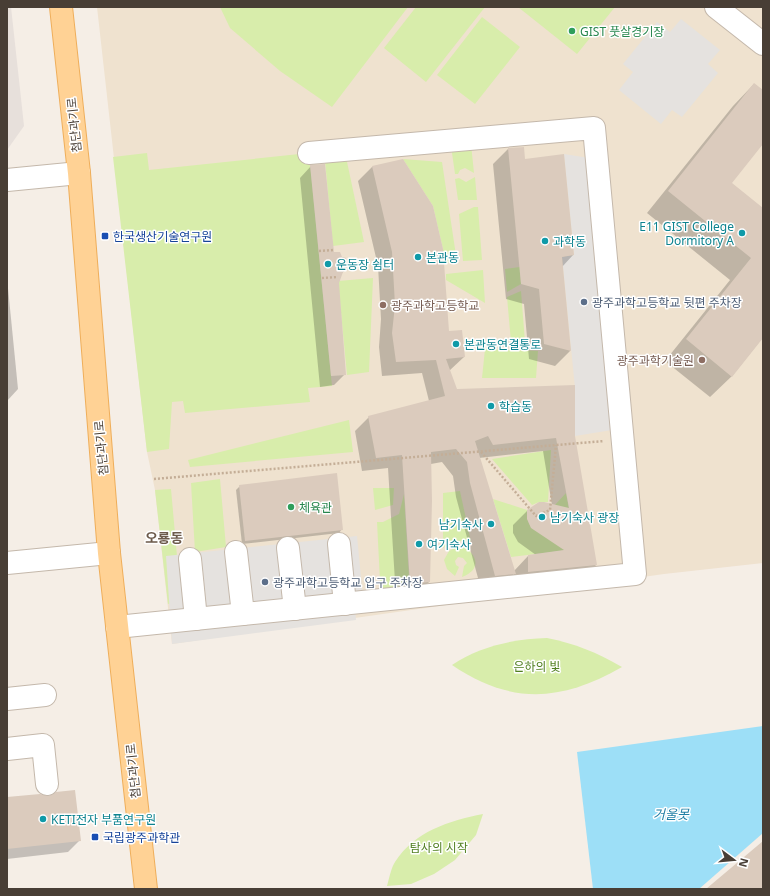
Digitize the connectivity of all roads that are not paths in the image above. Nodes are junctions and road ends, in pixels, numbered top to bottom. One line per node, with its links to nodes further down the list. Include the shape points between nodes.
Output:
1 (61, 7): 5 (main road, 첨단과기로)
2 (716, 7): 3 (street)
3 (763, 44)
4 (309, 153): 13 (street, via 594,128 634,574)
5 (79, 172): 6 (street); 10 (main road, 첨단과기로)
6 (7, 180)
7 (339, 544): 13 (street)
8 (288, 548): 14 (street)
9 (236, 552): 15 (street)
10 (110, 553): 12 (street); 17 (main road, 첨단과기로)
11 (190, 559): 16 (street)
12 (7, 563)
13 (345, 604): 14 (street)
14 (296, 609): 15 (street)
15 (243, 614): 16 (street)
16 (196, 619): 17 (street)
17 (117, 627): 22 (main road, 첨단과기로)
18 (46, 695): 19 (street)
19 (7, 699)
20 (7, 749): 21 (street, via 43,745)
21 (47, 784)
22 (146, 889)

